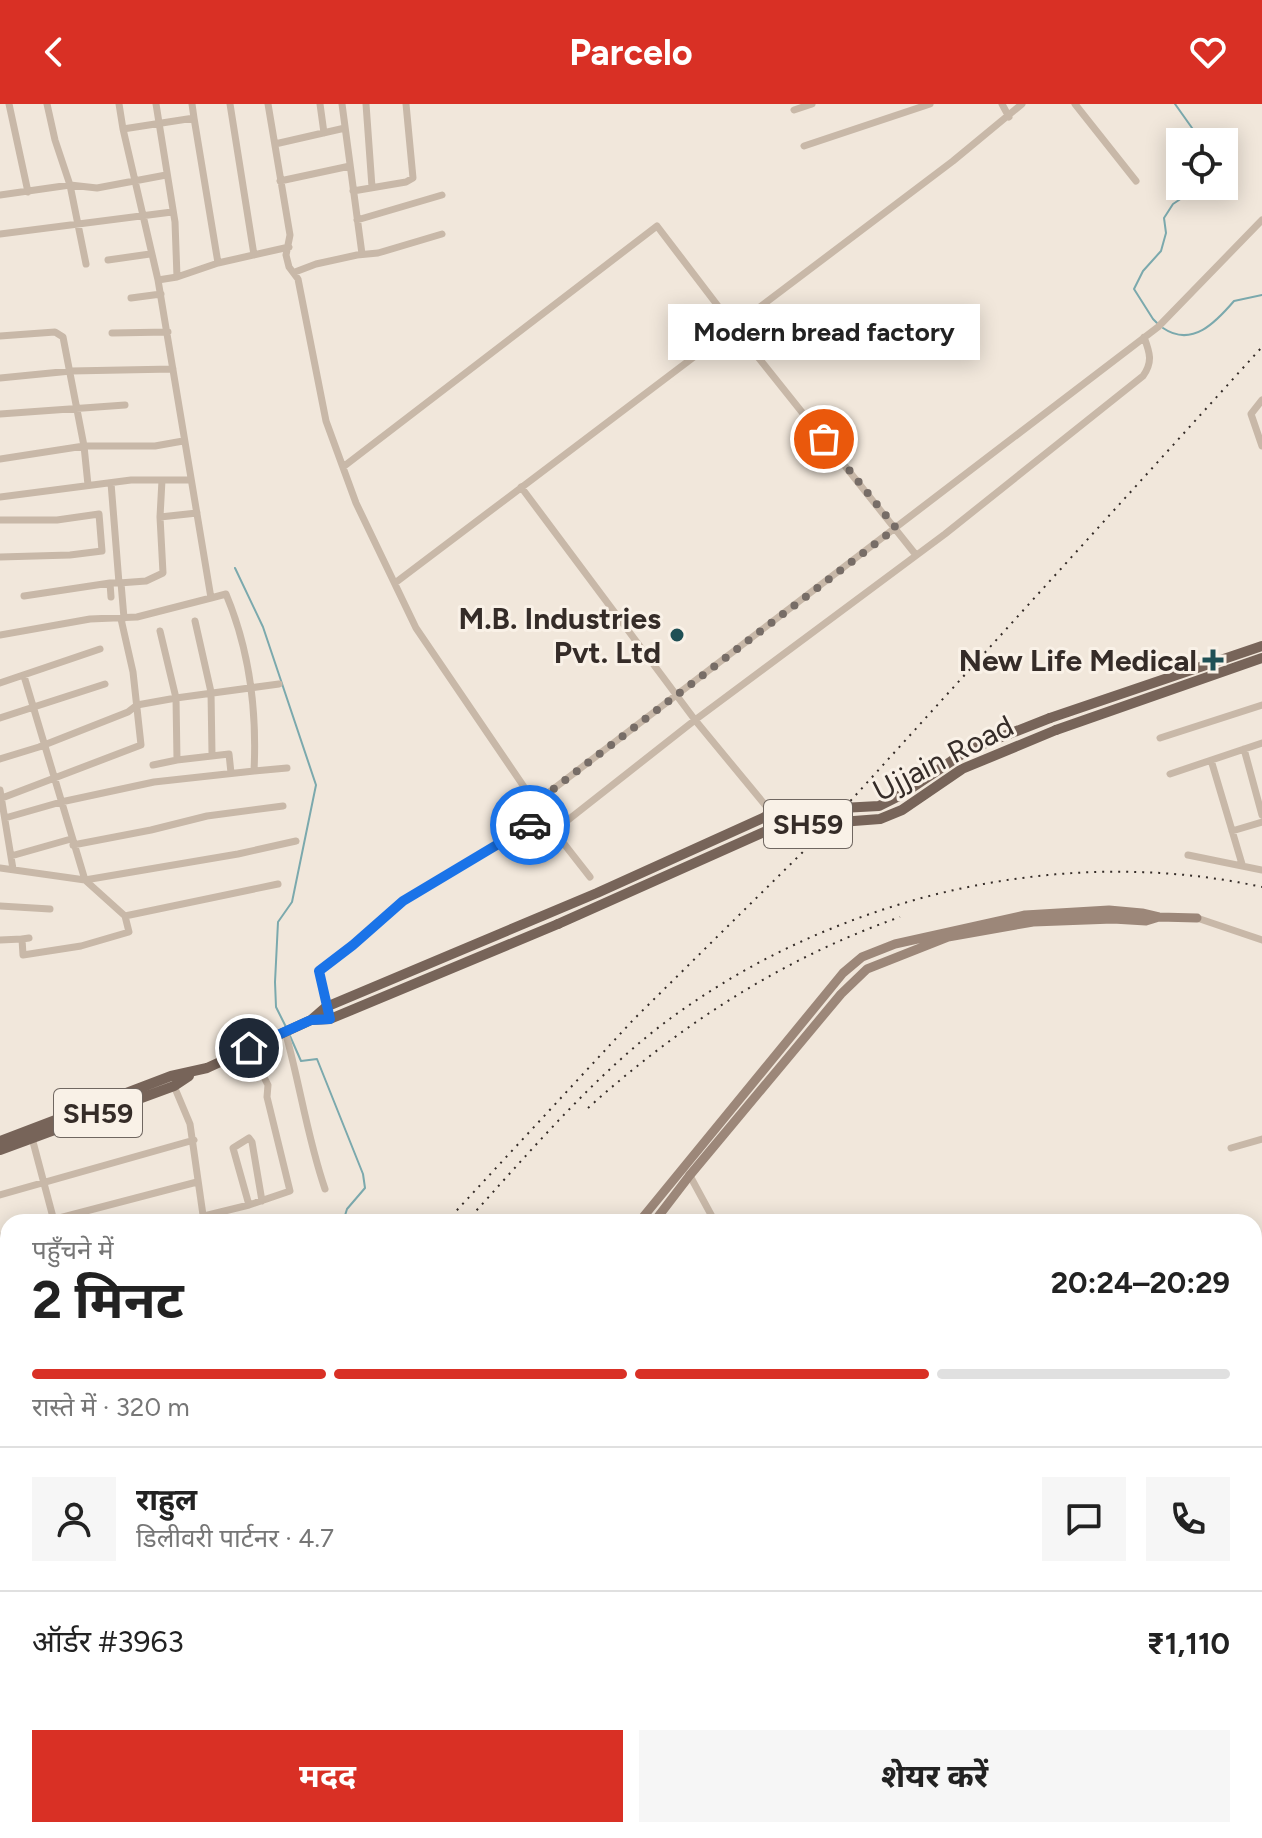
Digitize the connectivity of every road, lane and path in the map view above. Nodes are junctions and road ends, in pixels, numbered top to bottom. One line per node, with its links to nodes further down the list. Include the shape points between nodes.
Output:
1 (9, 104): 34 (street)
2 (47, 104): 31 (street)
3 (119, 104): 22 (street)
4 (156, 104): 20 (street)
5 (192, 104): 19 (street)
6 (230, 104): 47 (street)
7 (268, 104): 24 (street)
8 (320, 104): 23 (street)
9 (342, 104): 21 (street)
10 (366, 104): 32 (street)
11 (406, 104): 32 (street, via 414,176)
12 (812, 104): 17 (street)
13 (930, 104): 25 (street)
14 (1002, 104): 18 (street)
15 (1022, 104): 18 (street)
16 (1075, 104): 30 (street)
17 (794, 110)
18 (1009, 117): 56 (street)
19 (194, 118): 20 (street); 49 (street)
20 (159, 126): 22 (street); 27 (street)
21 (345, 128): 23 (street); 26 (street)
22 (123, 129): 28 (street)
23 (324, 133): 24 (street)
24 (275, 144): 29 (street)
25 (804, 146)
26 (350, 166): 29 (street); 33 (street)
27 (166, 175): 28 (street); 37 (street)
28 (134, 181): 31 (street, via 97,188); 38 (street)
29 (280, 181): 44 (street)
30 (1136, 181)
31 (70, 185): 34 (street); 41 (street)
32 (372, 187): 33 (street)
33 (353, 191): 39 (street)
34 (28, 192): 35 (street)
35 (0, 195)
36 (442, 195): 39 (street)
37 (172, 212): 38 (street); 52 (street)
38 (143, 217): 41 (street); 45 (street)
39 (357, 220): 46 (street)
40 (1262, 220): 60 (street)
41 (76, 223): 42 (street); 50 (street)
42 (0, 234)
43 (442, 234): 46 (street)
44 (289, 247): 47 (street); 51 (street, via 287,263)
45 (150, 254): 48 (street); 53 (street)
46 (362, 254): 51 (street)
47 (254, 255): 49 (street)
48 (108, 260)
49 (218, 263): 52 (street)
50 (86, 264)
51 (295, 272): 72 (street, via 326,421)
52 (177, 277): 53 (street)
53 (158, 280): 54 (street)
54 (161, 294): 55 (street); 57 (street)
55 (131, 298)
56 (734, 327): 72 (street, via 657,226); 77 (street); 82 (street)
57 (168, 332): 58 (street); 61 (street)
58 (112, 333)
59 (0, 336): 62 (street, via 59,333)
60 (1144, 337): 82 (street); 83 (street, via 1150,366 1143,376)
61 (173, 369): 62 (street); 68 (street)
62 (71, 371): 63 (street); 66 (street)
63 (0, 378)
64 (1262, 400): 70 (street, via 1251,414)
65 (125, 405): 66 (street)
66 (78, 408): 67 (street); 69 (street)
67 (0, 414)
68 (183, 441): 69 (street); 74 (street)
69 (84, 446): 71 (street); 76 (street)
70 (1262, 446)
71 (0, 459)
72 (343, 467): 86 (street)
73 (162, 480): 74 (street); 75 (street); 80 (street)
74 (191, 480): 79 (street)
75 (111, 483): 76 (street); 85 (street)
76 (88, 485): 78 (street)
77 (521, 487): 86 (street); 105 (street)
78 (0, 497)
79 (197, 513): 80 (street); 89 (street)
80 (160, 517): 85 (street, via 163,573 146,581)
81 (0, 520): 84 (street, via 99,514 102,551)
82 (896, 528): 83 (street); 105 (street)
83 (916, 555): 111 (street)
84 (0, 557)
85 (116, 583): 87 (street); 88 (street); 90 (street)
86 (395, 583): 129 (street, via 416,628)
87 (24, 596)
88 (111, 597)
89 (211, 598): 90 (street); 103 (street, via 230,592)
90 (122, 618): 93 (street); 107 (street)
91 (195, 621): 104 (street)
92 (160, 631): 106 (street)
93 (0, 635)
94 (1262, 646): 97 (main road, SH59)
95 (100, 649): 98 (street)
96 (1262, 658): 99 (main road, Ujjain Road / SH59)
97 (1194, 670): 99 (main road); 156 (main road, SH59, bridge, via 968,750 890,802 765,817)
98 (24, 676): 100 (street); 109 (street)
99 (1198, 681): 157 (main road, Ujjain Road / SH59, bridge, via 962,769 880,819 775,827)
100 (0, 683)
101 (105, 684): 109 (street)
102 (279, 684): 103 (street)
103 (251, 687): 104 (street); 122 (street)
104 (211, 692): 106 (street); 116 (street)
105 (676, 695): 111 (street); 129 (street)
106 (176, 698): 107 (street); 118 (street)
107 (137, 705): 114 (street); 125 (street, via 140,747)
108 (1262, 705): 112 (street)
109 (34, 707): 110 (street); 114 (street)
110 (0, 718)
111 (695, 720): 131 (street); 136 (street)
112 (1160, 738)
113 (1262, 743): 115 (street)
114 (45, 744): 117 (street); 125 (street)
115 (1244, 749): 119 (street); 126 (street)
116 (212, 754): 118 (street); 123 (street, via 229,754)
117 (0, 759)
118 (177, 760): 120 (street)
119 (1211, 760): 124 (street); 137 (street)
120 (153, 765)
121 (287, 768): 122 (street)
122 (254, 771): 123 (street)
123 (231, 773): 128 (street, via 154,782)
124 (1170, 774)
125 (54, 778): 127 (street); 128 (street)
126 (1259, 788): 132 (street)
127 (1, 794): 134 (street)
128 (61, 802): 134 (street); 139 (street)
129 (535, 803): 133 (street)
130 (283, 806): 139 (street)
131 (766, 806)
132 (1262, 815)
133 (545, 816): 136 (street); 156 (street, via 403,901 319,971)
134 (5, 818): 141 (street)
135 (1262, 822): 137 (street)
136 (554, 831): 146 (street)
137 (1232, 831): 142 (street)
138 (296, 841): 147 (street)
139 (72, 842): 141 (street); 147 (street)
140 (1188, 855): 142 (street)
141 (11, 856): 144 (street)
142 (1242, 864): 145 (street)
143 (0, 868): 144 (street)
144 (13, 869): 147 (street)
145 (1262, 870)
146 (590, 877)
147 (85, 880): 151 (street)
148 (278, 884): 151 (street)
149 (0, 906): 150 (street)
150 (50, 909)
151 (125, 916): 154 (street, via 129,932 81,946 23,955 25,939)
152 (1159, 917): 153 (street); 169 (street, via 1109,910 1025,915 909,940 862,957 843,973); 170 (street, via 1060,921 948,937 867,969)
153 (1197, 918): 155 (street)
154 (0, 940)
155 (1262, 940)
156 (326, 1007): 157 (street); 158 (main road, SH59)
157 (330, 1019): 158 (main road, SH59)
158 (306, 1022): 159 (main road, SH59)
159 (285, 1031): 160 (main road, SH59); 173 (street)
160 (249, 1048): 161 (main road, SH59); 175 (street, via 268,1085 290,1191)
161 (194, 1073): 162 (main road, SH59); 166 (main road, SH59, via 171,1076)
162 (174, 1086): 163 (main road, SH59); 165 (street)
163 (32, 1138): 168 (main road, SH59); 171 (street)
164 (1262, 1139): 167 (street)
165 (194, 1140): 171 (street); 172 (street)
166 (0, 1141)
167 (1231, 1148)
168 (0, 1150)
169 (684, 1165): 170 (street); 181 (street)
170 (690, 1175): 182 (street); 183 (street)
171 (44, 1181): 174 (street); 177 (street)
172 (197, 1182): 178 (street); 179 (street)
173 (325, 1189)
174 (0, 1195)
175 (262, 1201): 176 (street); 176 (street, via 249,1138 233,1148)
176 (249, 1205): 180 (street)
177 (52, 1214)
178 (77, 1214)
179 (203, 1214)
180 (220, 1214)
181 (645, 1214)
182 (660, 1214)
183 (711, 1214)

